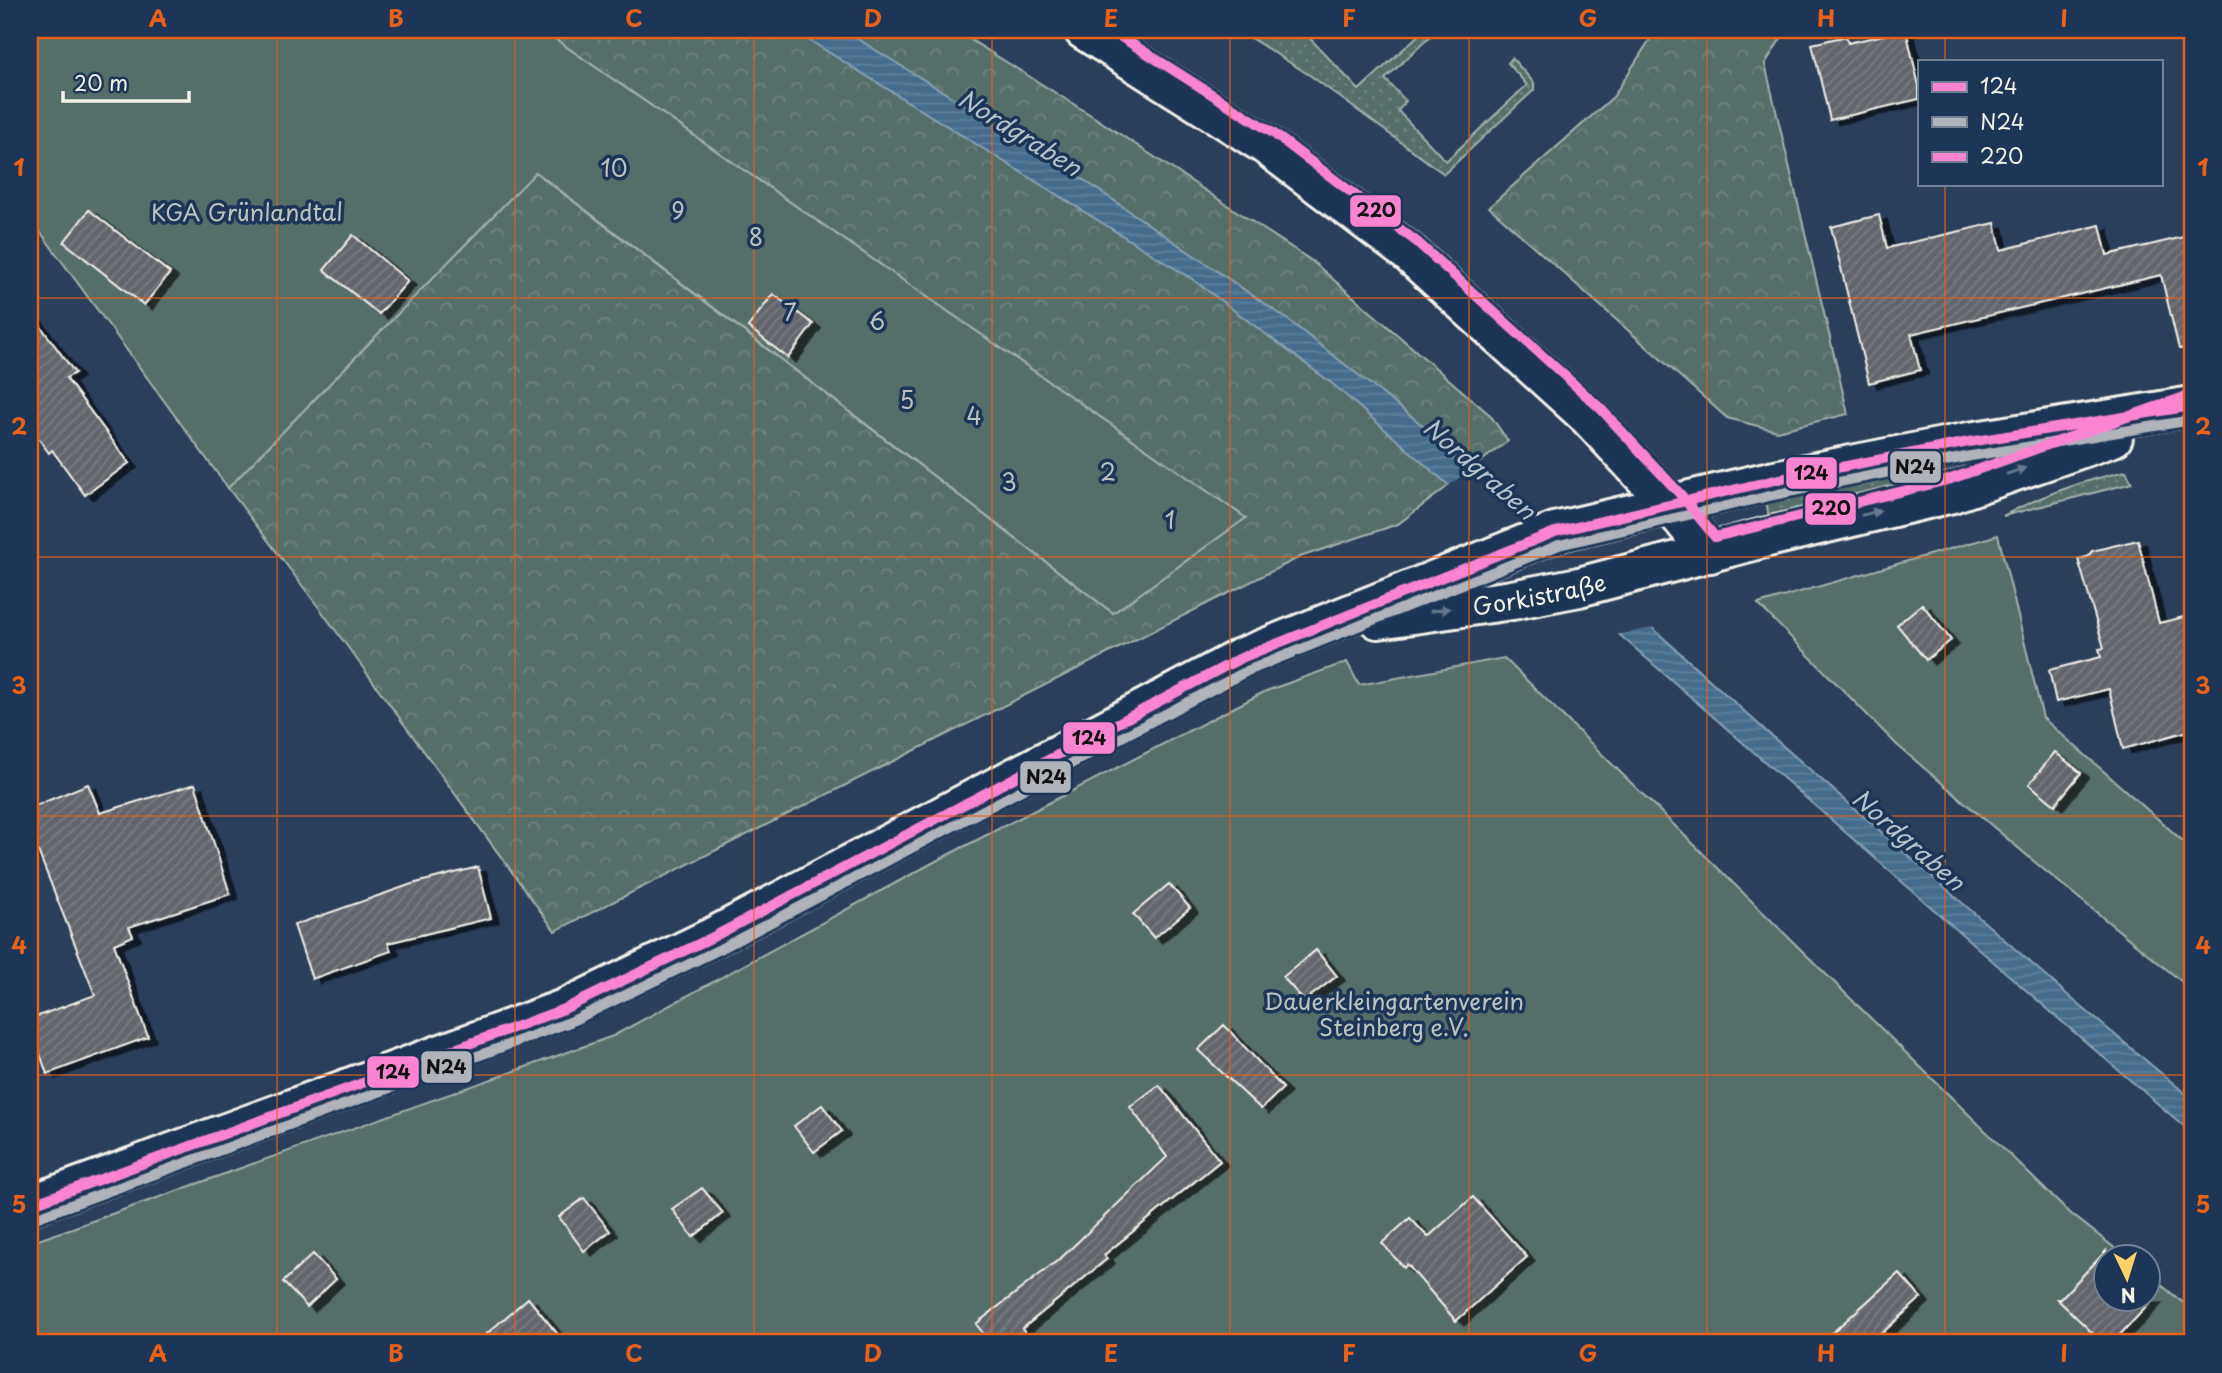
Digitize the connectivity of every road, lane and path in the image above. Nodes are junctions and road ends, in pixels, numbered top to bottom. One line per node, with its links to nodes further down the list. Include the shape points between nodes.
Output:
1 (1084, 30): 3 (main road, via 1266,145 1408,252 1590,418)
2 (2192, 407): 3 (main road, Gorkistraße, via 1969,442); 4 (main road, Gorkistraße, one-way to 2, via 1952,494)
3 (1671, 505): 4 (main road); 5 (main road, Gorkistraße, via 1555,532)
4 (1710, 553): 5 (main road, Gorkistraße, one-way to 4, via 1512,600)
5 (1324, 626): 6 (main road, Gorkistraße, via 1241,658 737,925 564,1009)
6 (30, 1205)

